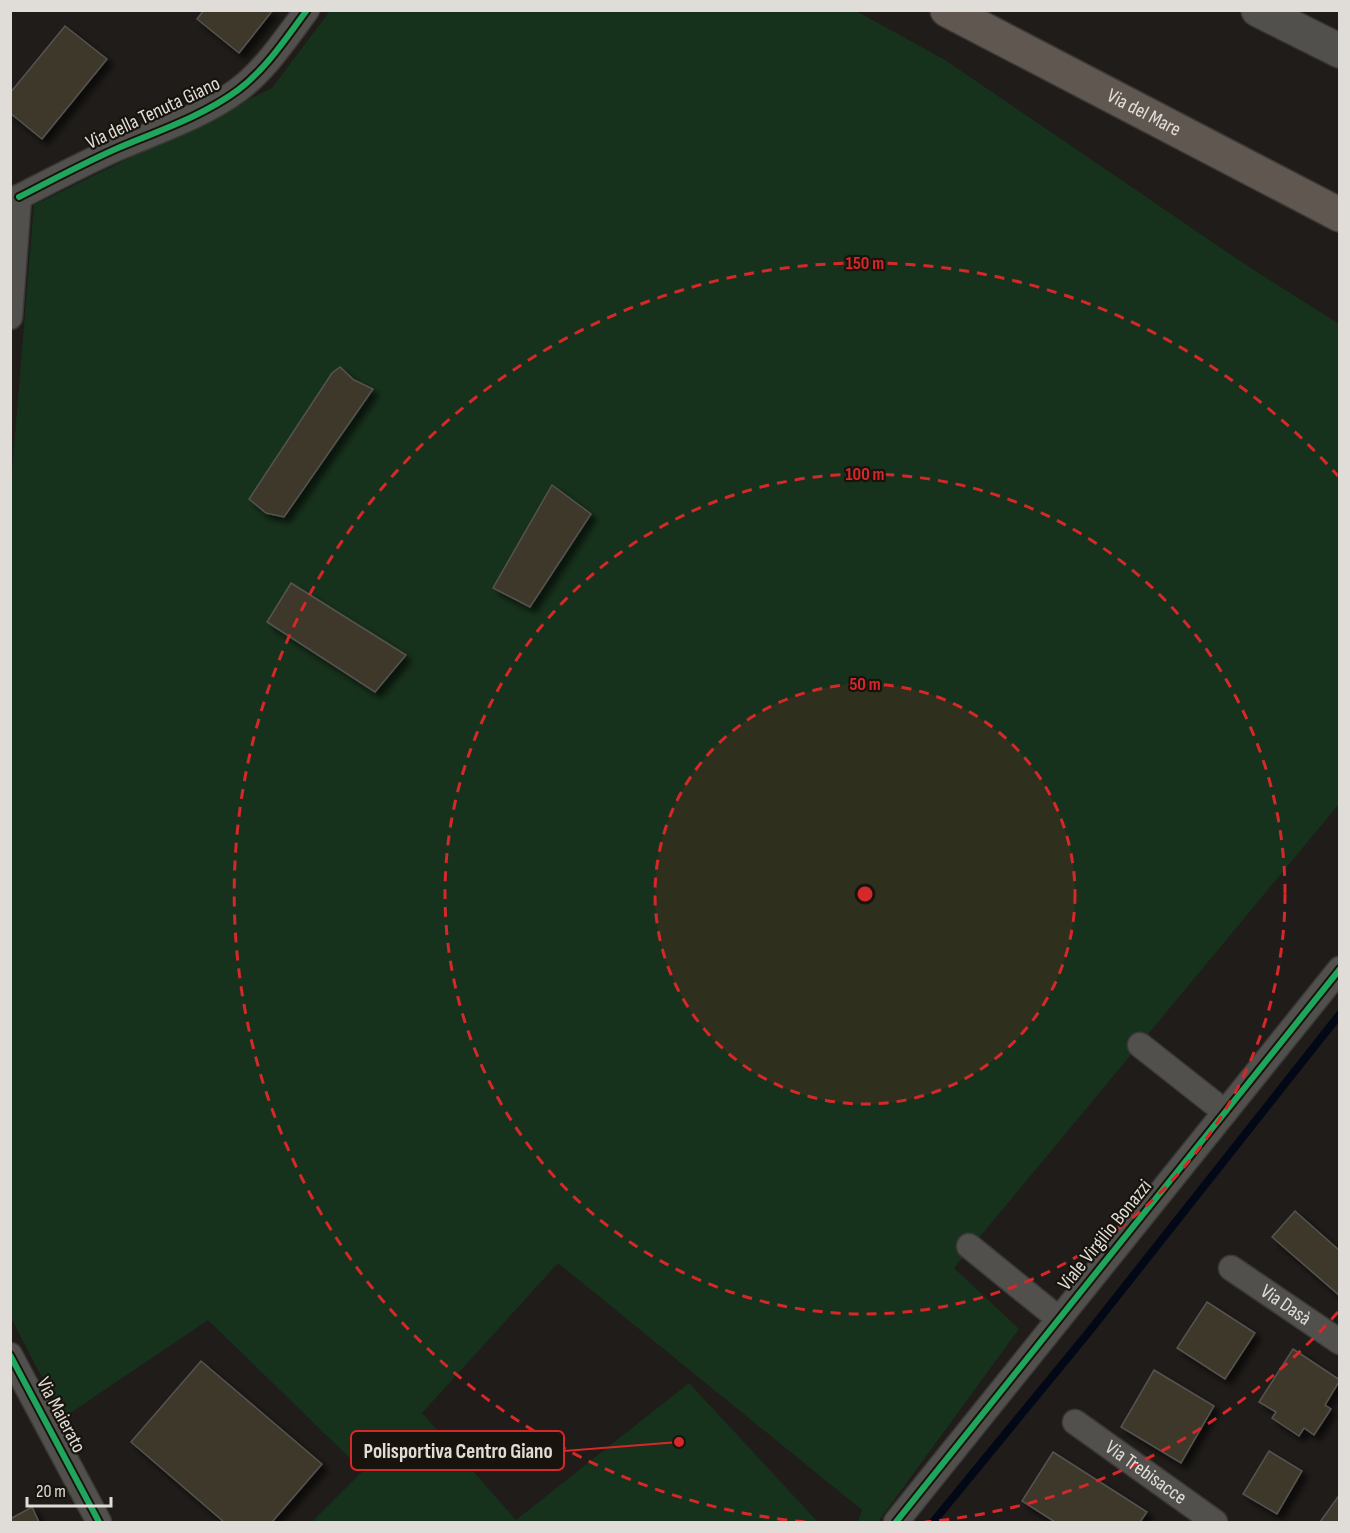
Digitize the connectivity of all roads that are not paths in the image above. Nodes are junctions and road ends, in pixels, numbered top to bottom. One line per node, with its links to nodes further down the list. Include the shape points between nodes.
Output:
1 (307, 10): 5 (street, Via della Tenuta Giano, via 261,69 224,99)
2 (947, 10): 6 (main road, Via del Mare)
3 (1258, 10): 4 (main road)
4 (1340, 51)
5 (15, 193): 7 (street)
6 (1340, 215)
7 (10, 317)
8 (1340, 969): 10 (street, Viale Virgilio Bonazzi)
9 (1140, 1045): 10 (street)
10 (1225, 1112): 13 (street, Viale Virgilio Bonazzi)
11 (969, 1246): 13 (street)
12 (1231, 1268): 14 (street, Via Dasà)
13 (1059, 1319): 18 (street, Viale Virgilio Bonazzi)
14 (1340, 1342)
15 (13, 1365): 17 (street, Via Maierato)
16 (1075, 1422): 19 (street, Via Trebisacce)
17 (99, 1522)
18 (896, 1522)
19 (1215, 1522)

